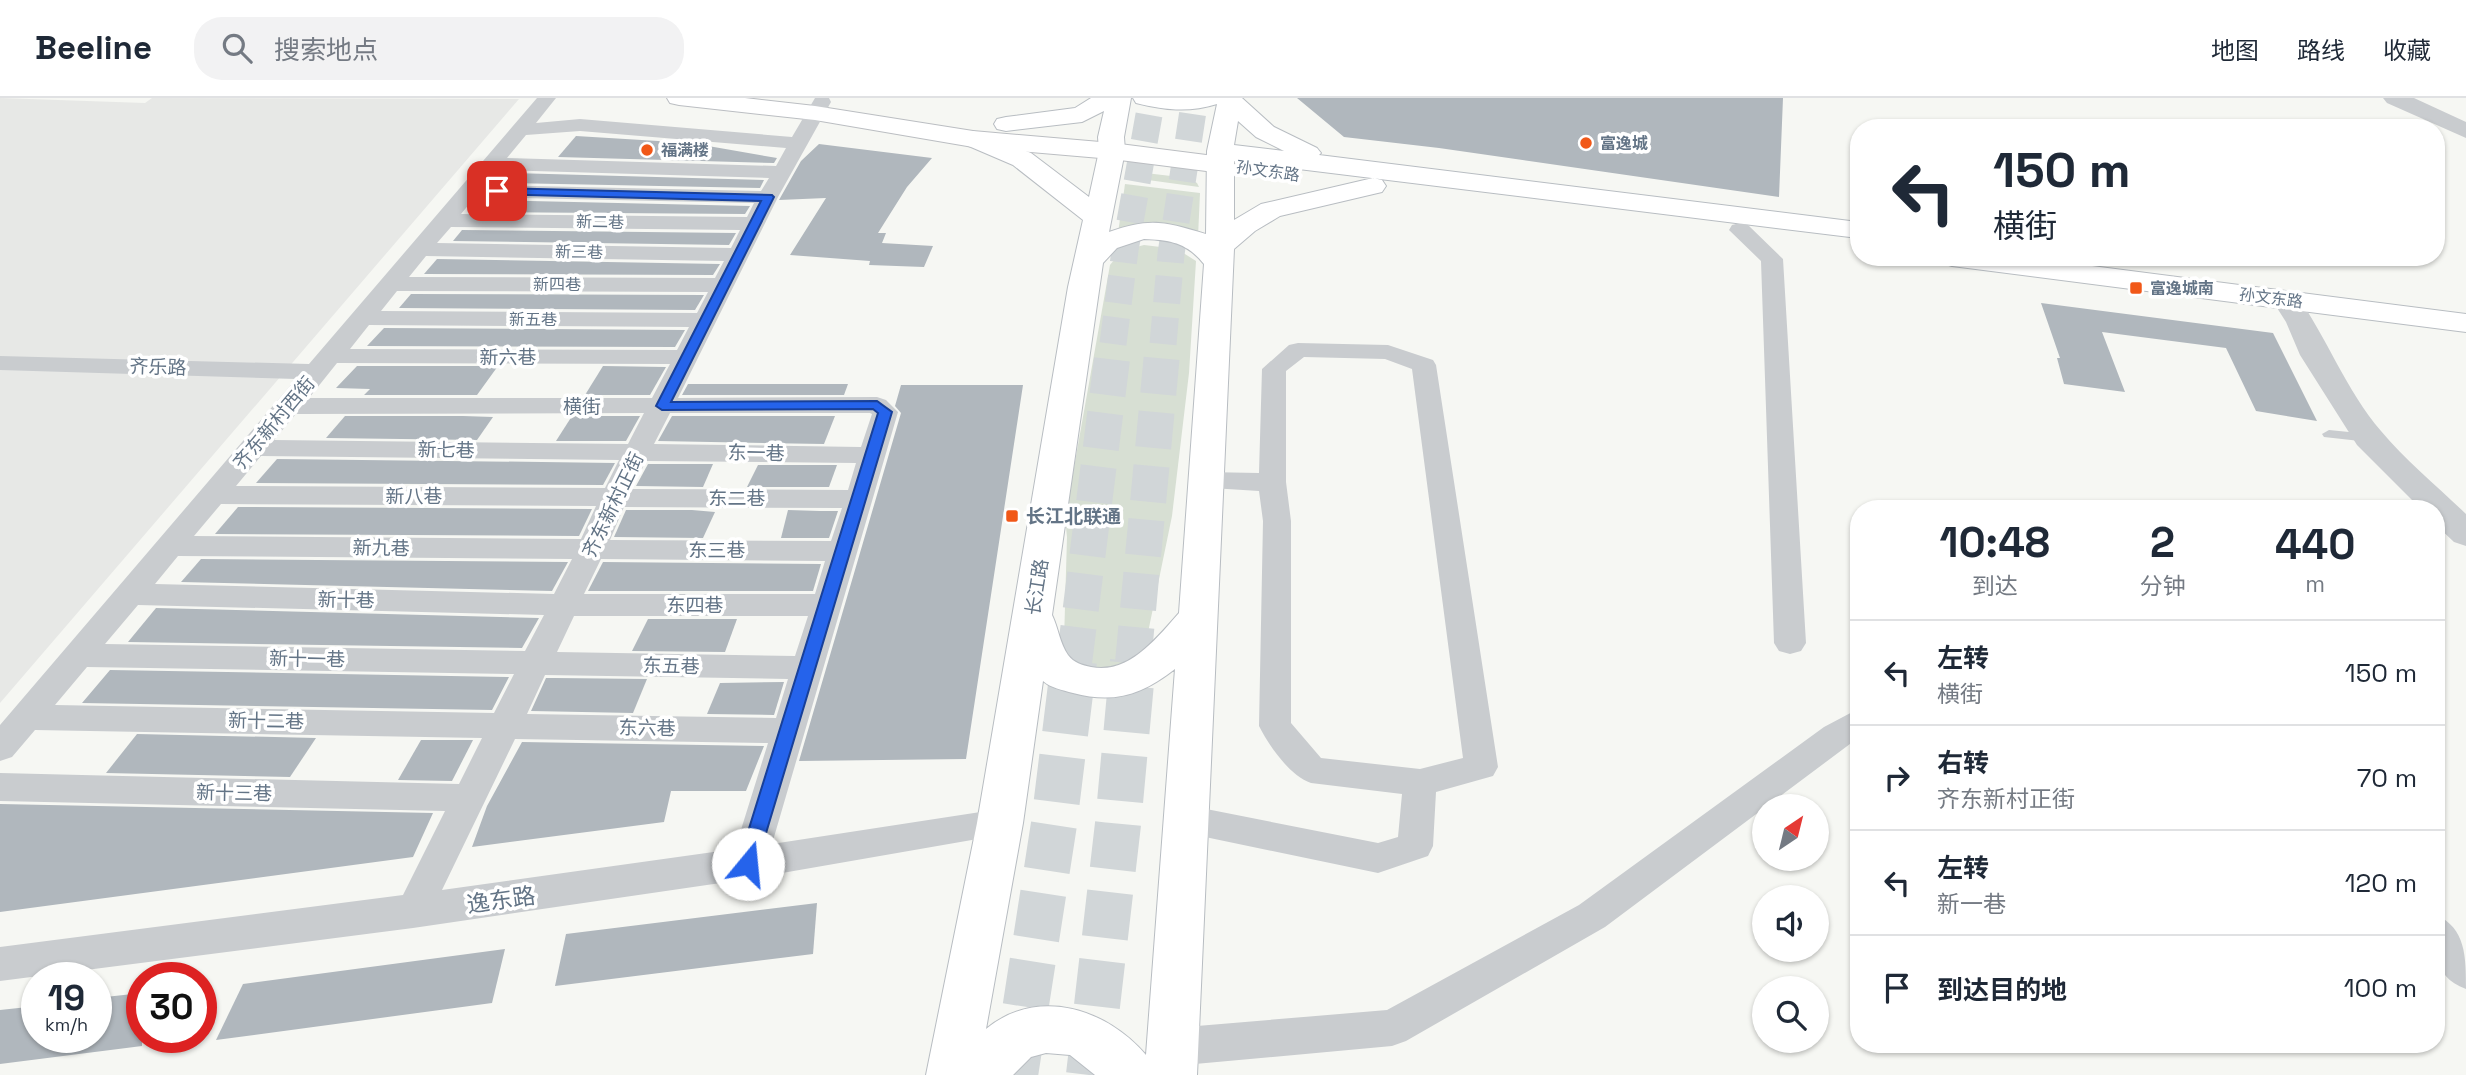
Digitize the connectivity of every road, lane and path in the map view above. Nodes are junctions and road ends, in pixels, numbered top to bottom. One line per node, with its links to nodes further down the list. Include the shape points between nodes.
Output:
1 (679, 98): 8 (main road, 孙文东路)
2 (784, 98): 8 (main road, 孙文东路)
3 (1108, 98): 12 (main road, via 1082,115)
4 (1119, 98): 16 (main road, 长江路)
5 (1144, 98): 7 (main road, via 1160,102)
6 (2395, 98): 10 (street)
7 (1224, 99): 17 (main road); 19 (main road, via 1265,132)
8 (818, 108): 12 (main road, 孙文东路); 14 (main road, 孙文东路); 15 (street, 齐东新村正街)
9 (534, 114): 15 (street, via 580,125); 18 (street, 齐东新村西街)
10 (2440, 119)
11 (2445, 121): 13 (street)
12 (1006, 124): 16 (main road, 孙文东路)
13 (2466, 131)
14 (973, 139): 16 (main road, 孙文东路); 24 (main road, via 1022,159)
15 (797, 143): 20 (street, 齐东新村正街)
16 (1112, 144): 17 (main road, 孙文东路); 24 (main road, 长江路)
17 (1221, 158): 19 (main road, 孙文东路); 21 (main road, 孙文东路); 32 (main road)
18 (492, 164): 20 (street); 22 (street, 齐东新村西街)
19 (1336, 165): 27 (main road, 孙文东路)
20 (781, 172): 23 (street, 齐东新村正街)
21 (1373, 186): 28 (main road, 孙文东路); 32 (main road, via 1271,210 1245,225)
22 (470, 191): 23 (street); 25 (street, 齐东新村西街)
23 (768, 197): 26 (street, 齐东新村正街)
24 (1098, 218): 33 (main road, 长江路)
25 (445, 220): 26 (street, 新二巷); 30 (street, 齐东新村西街)
26 (754, 224): 31 (street, 齐东新村正街)
27 (1850, 229)
28 (1740, 230): 29 (main road, 孙文东路); 69 (street, via 1772,259)
29 (1850, 244)
30 (420, 249): 31 (street, 新三巷); 36 (street, 齐东新村西街)
31 (739, 255): 37 (street, 齐东新村正街)
32 (1219, 256): 33 (main road, via 1200,242 1164,230 1141,230 1107,242); 53 (main road)
33 (1089, 260): 67 (main road, 长江路)
34 (2022, 266): 38 (main road, 孙文东路)
35 (2154, 266): 39 (main road, 孙文东路)
36 (391, 284): 37 (street, 新四巷); 40 (street, 齐东新村西街)
37 (723, 285): 41 (street, 齐东新村正街)
38 (2286, 300): 42 (main road, 孙文东路); 49 (street)
39 (2466, 305)
40 (362, 318): 41 (street, 新五巷); 45 (street, 齐东新村西街)
41 (705, 320): 43 (street, 齐东新村正街)
42 (2466, 323)
43 (687, 357): 45 (street, 新六巷); 47 (street, 齐东新村正街)
44 (0, 363): 45 (street, 齐乐路)
45 (323, 364): 46 (street, 齐东新村西街)
46 (288, 406): 47 (street, 横街); 50 (street, 齐东新村西街)
47 (662, 406): 51 (street, 齐东新村正街); 52 (street, 横街, via 877,405 885,412)
48 (2329, 434): 49 (lane)
49 (2369, 439): 58 (street)
50 (253, 448): 51 (street, 新七巷); 55 (street, 齐东新村西街)
51 (639, 452): 52 (street, 东一巷); 56 (street, 齐东新村正街)
52 (872, 455): 57 (street)
53 (1205, 481): 54 (street); 68 (main road)
54 (1272, 482): 78 (street, via 1277,521 1275,726 1311,770); 78 (street, via 1274,369 1298,350 1388,352 1424,365 1481,767)
55 (213, 495): 56 (street, 新八巷); 61 (street, 齐东新村西街)
56 (614, 497): 57 (street, 东二巷); 62 (street, 齐东新村正街)
57 (859, 499): 63 (street)
58 (2431, 500)
59 (2445, 513): 60 (street)
60 (2466, 534)
61 (171, 545): 62 (street, 新九巷); 64 (street, 齐东新村西街)
62 (591, 550): 63 (street, 东三巷); 65 (street, 齐东新村正街)
63 (843, 551): 66 (street)
64 (130, 594): 65 (street, 新十巷); 70 (street, 齐东新村西街)
65 (563, 605): 66 (street, 东四巷); 71 (street, 齐东新村正街)
66 (827, 606): 72 (street)
67 (1032, 614): 68 (main road, via 1059,672 1092,684 1116,685 1153,666); 82 (main road, 长江路)
68 (1196, 619): 81 (main road)
69 (1790, 643)
70 (79, 655): 71 (street, 新十一巷); 73 (street, 齐东新村西街)
71 (534, 663): 72 (street, 东五巷); 74 (street, 齐东新村正街)
72 (808, 668): 76 (street)
73 (27, 717): 74 (street, 新十二巷); 77 (street, 齐东新村西街)
74 (505, 726): 76 (street, 东六巷); 80 (street, 齐东新村正街)
75 (1850, 727): 88 (street, via 1592,916 1392,1028)
76 (789, 731): 83 (street)
77 (0, 748)
78 (1420, 783): 81 (street, via 1415,846 1378,858)
79 (0, 787): 80 (street, 新十三巷)
80 (469, 798): 84 (street, 齐东新村正街)
81 (1186, 819): 88 (main road)
82 (1000, 823): 83 (street, 逸东路); 89 (main road, 长江路)
83 (748, 864): 84 (street, 逸东路)
84 (413, 912): 86 (street, 逸东路)
85 (2445, 943): 87 (street)
86 (0, 964)
87 (2466, 972)
88 (1172, 1061)
89 (951, 1075)
90 (979, 1075): 91 (main road, via 1012,1041 1052,1027 1077,1032 1115,1056)
91 (1129, 1075)

